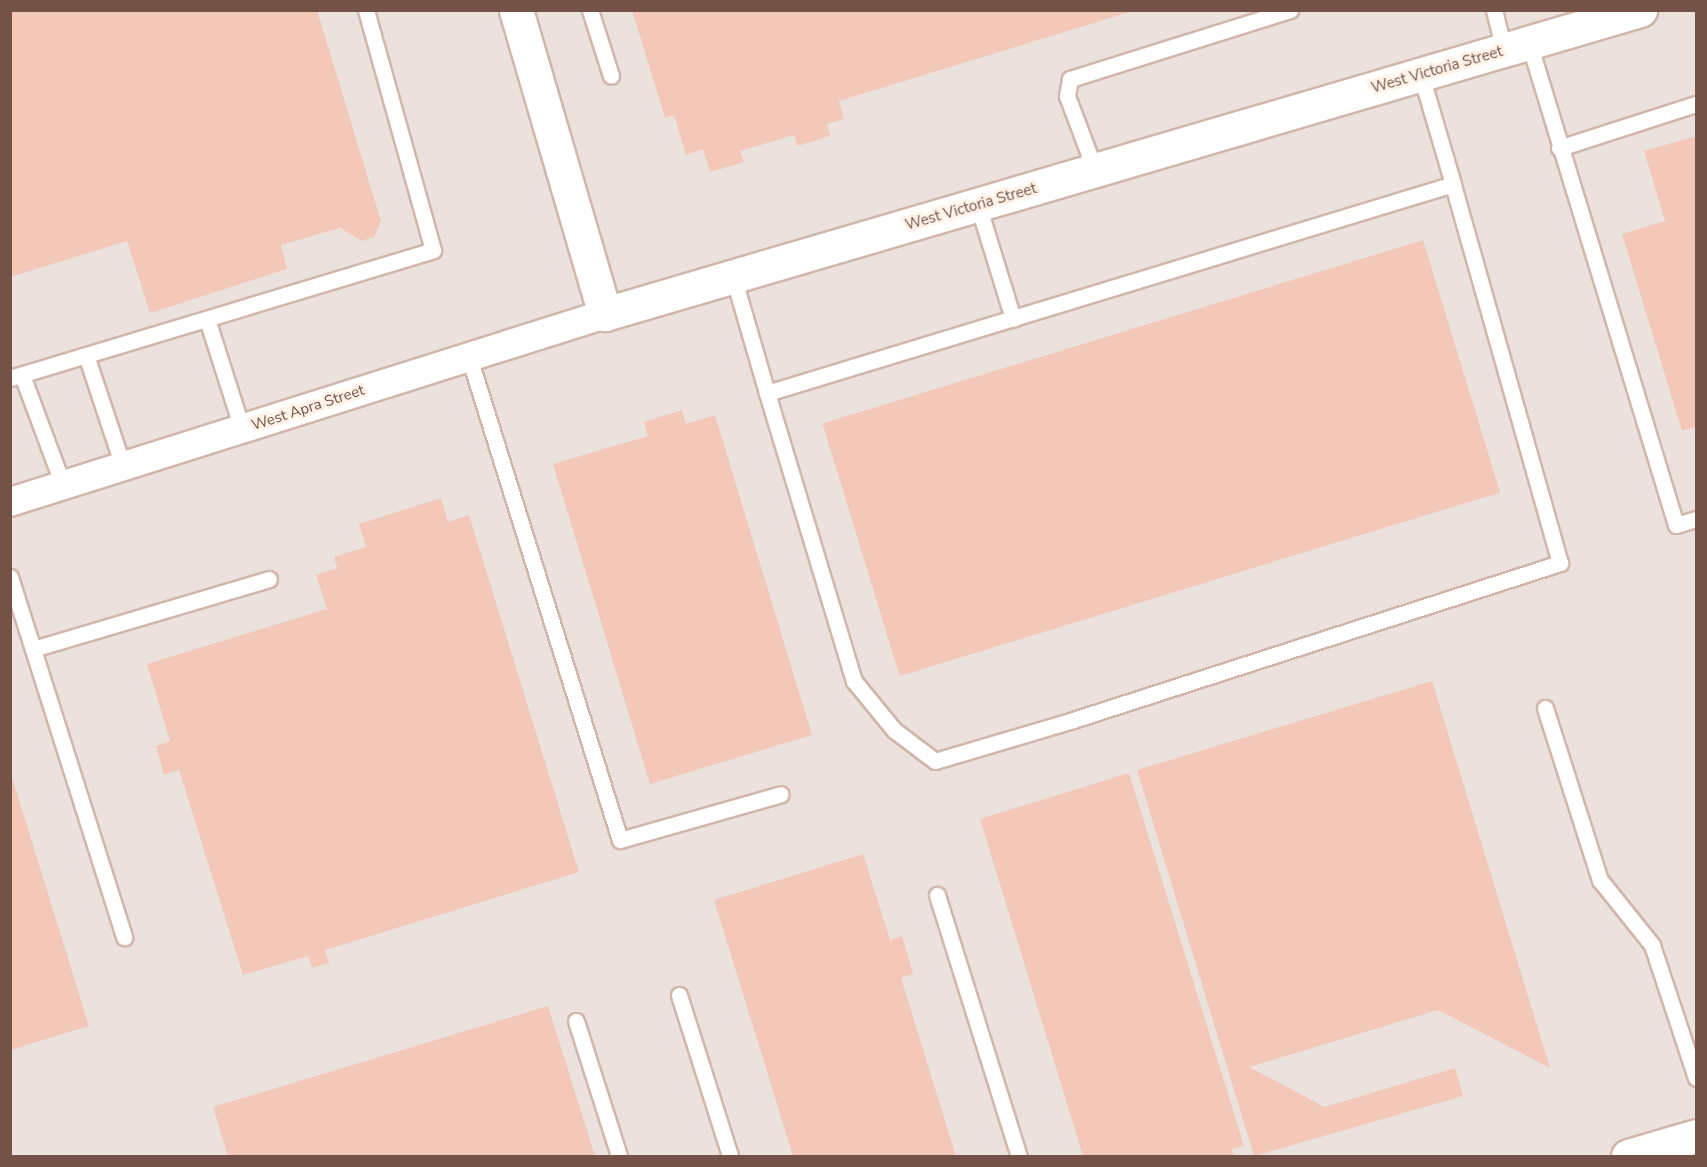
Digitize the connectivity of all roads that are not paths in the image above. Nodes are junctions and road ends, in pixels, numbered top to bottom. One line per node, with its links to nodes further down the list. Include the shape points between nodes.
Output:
1 (366, 10): 17 (lane, via 433,250)
2 (516, 10): 16 (street)
3 (590, 10): 9 (lane)
4 (1290, 10): 12 (lane, via 1070,80 1067,96)
5 (1494, 10): 7 (lane)
6 (1640, 10): 7 (street, West Victoria Street)
7 (1516, 47): 8 (street, West Victoria Street); 11 (lane)
8 (1421, 75): 12 (street, West Victoria Street); 13 (lane)
9 (611, 76)
10 (1696, 104): 11 (lane)
11 (1559, 148): 27 (lane, via 1676,525)
12 (1095, 170): 14 (street, West Victoria Street)
13 (1453, 184): 18 (lane); 22 (lane, via 1560,563 1073,720 935,761 894,730 854,681)
14 (978, 205): 15 (street, West Victoria Street); 18 (lane)
15 (733, 276): 16 (street, West Victoria Street); 22 (lane)
16 (605, 314): 20 (street, West Apra Street)
17 (207, 319): 19 (lane); 23 (lane)
18 (1012, 319): 22 (lane)
19 (86, 355): 21 (lane); 24 (lane)
20 (469, 357): 23 (street, West Apra Street); 32 (lane, via 620,840)
21 (16, 376): 25 (lane)
22 (767, 393)
23 (242, 429): 24 (street, West Apra Street)
24 (123, 466): 25 (street, West Apra Street)
25 (63, 485): 26 (street, West Apra Street)
26 (10, 502)
27 (1696, 519)
28 (10, 577): 30 (lane)
29 (269, 579): 30 (lane)
30 (33, 649): 34 (lane)
31 (1545, 708): 37 (lane, via 1600,880 1652,945)
32 (781, 794)
33 (937, 895): 41 (lane)
34 (124, 937)
35 (679, 995): 40 (lane)
36 (576, 1021): 39 (lane)
37 (1696, 1078)
38 (1696, 1136): 42 (street)
39 (619, 1156)
40 (730, 1156)
41 (1019, 1156)
42 (1628, 1156)

